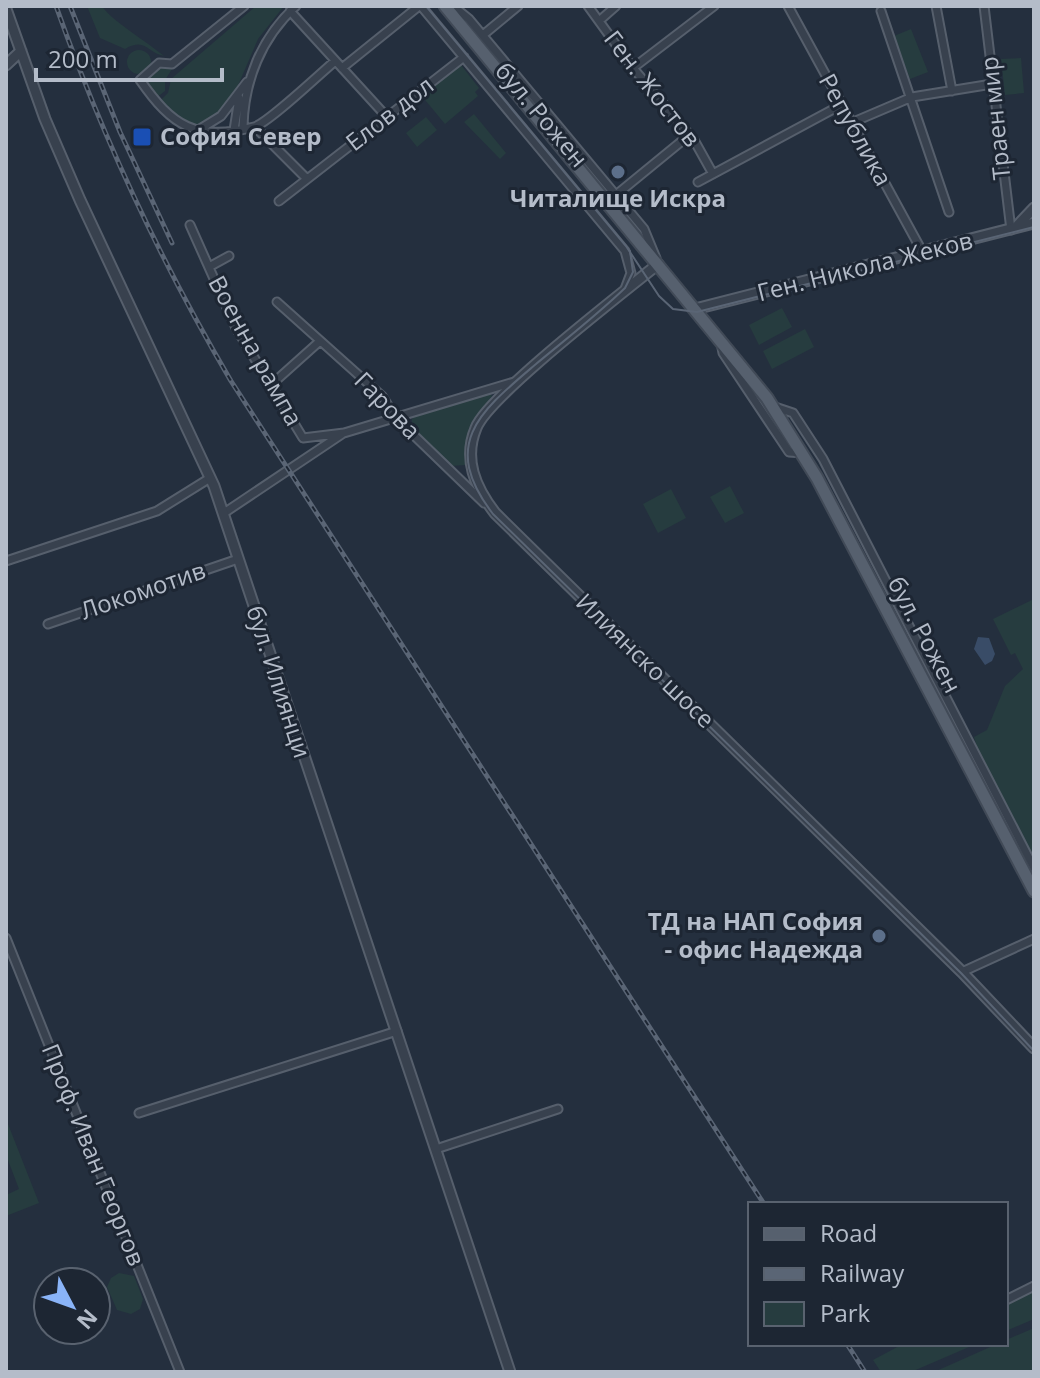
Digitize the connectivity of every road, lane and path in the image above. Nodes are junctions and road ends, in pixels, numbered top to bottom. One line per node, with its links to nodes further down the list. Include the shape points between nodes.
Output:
1 (244, 6): 33 (street, via 172,64 159,63 140,80 163,114)
2 (420, 6): 18 (street, бул. Рожен); 21 (street)
3 (445, 6): 48 (main road, бул. Рожен)
4 (453, 6): 16 (street, бул. Рожен)
5 (518, 6): 16 (street)
6 (588, 6): 15 (street, Ген. Жостов)
7 (616, 6): 15 (street)
8 (714, 6): 22 (street)
9 (788, 6): 28 (street, Република)
10 (936, 6): 25 (street)
11 (984, 6): 24 (street, Траен мир)
12 (6, 9): 17 (street, бул. Илиянци)
13 (293, 9): 19 (street); 23 (street, via 270,36)
14 (881, 11): 27 (street)
15 (599, 21): 22 (street, Ген. Жостов)
16 (483, 35): 39 (street, бул. Рожен)
17 (21, 51): 20 (street); 63 (street, бул. Илиянци, via 80,200)
18 (464, 57): 29 (street, Елов дол); 50 (street, бул. Рожен, via 625,251 631,273)
19 (335, 61): 21 (street); 32 (street)
20 (6, 65)
21 (342, 68): 29 (street)
22 (633, 68): 35 (street, Ген. Жостов)
23 (248, 80): 26 (street); 31 (street)
24 (992, 84): 25 (street); 45 (street, Траен мир)
25 (952, 91): 27 (street)
26 (241, 92): 33 (street, via 221,116); 34 (street)
27 (912, 97): 30 (street); 42 (street)
28 (841, 105): 30 (street, Република); 36 (street)
29 (386, 116): 37 (street, Елов дол)
30 (851, 123): 46 (street, Република)
31 (243, 127): 32 (street); 34 (street)
32 (255, 127): 37 (street)
33 (197, 130): 34 (street)
34 (234, 130)
35 (688, 136): 36 (street, Ген. Жостов); 39 (street)
36 (713, 174): 38 (street)
37 (307, 179): 40 (street, Елов дол)
38 (698, 182)
39 (616, 195): 48 (street, бул. Рожен, via 648,235)
40 (279, 201)
41 (1034, 208): 45 (street)
42 (949, 212)
43 (1034, 223): 45 (street, Ген. Никола Жеков)
44 (190, 225): 49 (street, Военна рампа)
45 (1012, 229): 46 (street, Ген. Никола Жеков)
46 (923, 253): 52 (street, Ген. Никола Жеков)
47 (229, 256): 49 (street)
48 (658, 264): 50 (street, Илиянско шосе); 52 (main road, бул. Рожен)
49 (209, 267): 56 (street, Военна рампа, via 236,328)
50 (618, 297): 55 (street, Илиянско шосе)
51 (277, 302): 53 (street, Гарова)
52 (695, 309): 54 (main road, бул. Рожен)
53 (320, 341): 56 (street); 58 (street, Гарова, via 382,396)
54 (721, 341): 57 (main road, бул. Рожен); 61 (street, бул. Рожен, via 730,365 789,452)
55 (520, 381): 58 (street); 65 (street, Илиянско шосе, via 483,414 472,442 475,482)
56 (272, 384): 60 (street, Военна рампа)
57 (772, 406): 61 (main road, бул. Рожен); 69 (street, бул. Рожен, via 793,413 823,459)
58 (396, 418): 59 (street); 65 (street, Гарова)
59 (344, 433): 60 (street); 62 (street)
60 (303, 437): 62 (street, via 307,448)
61 (803, 453): 70 (main road, бул. Рожен)
62 (301, 462): 64 (street)
63 (210, 478): 64 (street, бул. Илиянци); 67 (street, via 157,511)
64 (224, 513): 66 (street, бул. Илиянци)
65 (495, 513): 73 (street, Илиянско шосе)
66 (238, 559): 68 (street, Локомотив); 74 (street, бул. Илиянци)
67 (6, 561)
68 (48, 624)
69 (1034, 868)
70 (1033, 885)
71 (6, 938): 81 (street, Проф. Иван Георгов)
72 (1034, 939): 73 (street)
73 (962, 972): 75 (street, Илиянско шосе)
74 (397, 1031): 77 (street); 78 (street, бул. Илиянци)
75 (1034, 1048)
76 (558, 1109): 78 (street)
77 (139, 1113)
78 (436, 1149): 82 (street, бул. Илиянци)
79 (1034, 1286): 80 (street)
80 (1008, 1299)
81 (180, 1372)
82 (510, 1372)

